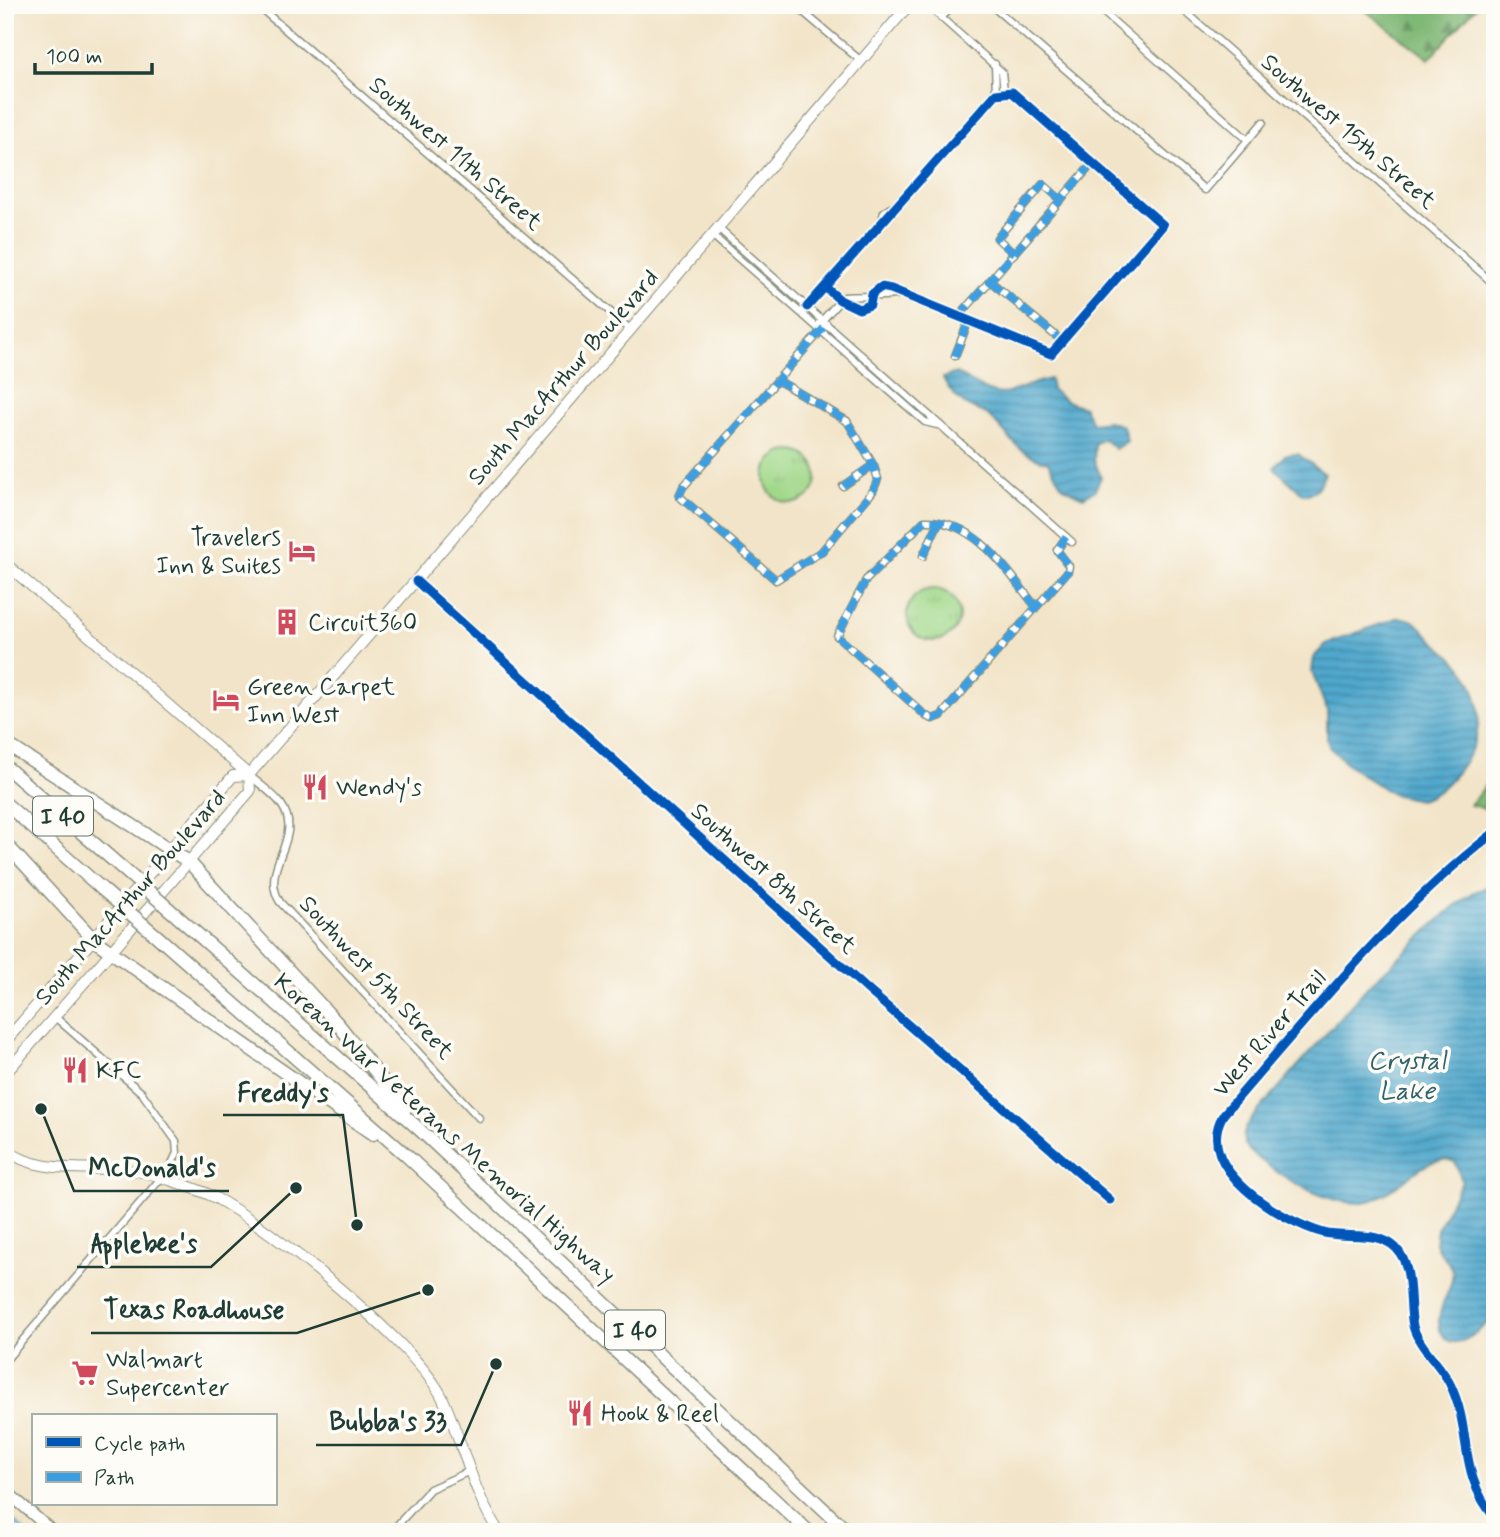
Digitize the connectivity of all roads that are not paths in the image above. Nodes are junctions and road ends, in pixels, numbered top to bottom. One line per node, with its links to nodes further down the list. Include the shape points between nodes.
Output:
1 (257, 5): 28 (street, Southwest 11th Street)
2 (795, 5): 10 (street)
3 (909, 5): 10 (main road, South MacArthur Boulevard)
4 (927, 5): 9 (street)
5 (982, 5): 9 (street, via 951,8)
6 (991, 5): 13 (street, via 1205,190)
7 (1095, 5): 13 (street)
8 (1178, 5): 19 (street, Southwest 15th Street)
9 (941, 18): 11 (street, via 995,64)
10 (861, 61): 16 (main road, South MacArthur Boulevard)
11 (1000, 92): 14 (street, via 1012,92); 20 (street, via 901,201 887,208 880,225)
12 (1264, 122): 13 (street)
13 (1248, 140)
14 (1093, 163): 15 (street); 29 (street, via 1163,225)
15 (1061, 200): 17 (street); 17 (street, via 1043,184 997,239)
16 (715, 232): 23 (street); 27 (street); 28 (main road, South MacArthur Boulevard)
17 (1014, 254): 18 (street)
18 (990, 281): 24 (street); 29 (street)
19 (1495, 285)
20 (825, 287): 22 (street); 23 (street)
21 (872, 294): 22 (street); 22 (street, via 870,305 859,309); 24 (street, via 880,298 904,293)
22 (840, 300): 26 (street)
23 (807, 307): 26 (street)
24 (959, 316): 25 (street)
25 (969, 320): 29 (street, via 1051,354); 30 (street)
26 (825, 322): 27 (street); 32 (street, via 932,415)
27 (819, 328): 31 (street); 32 (street, via 925,422)
28 (631, 330): 38 (main road, South MacArthur Boulevard)
29 (1062, 341)
30 (955, 356)
31 (776, 380): 33 (street, via 847,421); 33 (street, via 680,496 770,578 781,579 822,551 877,485)
32 (938, 426): 39 (street, via 1069,540 1057,551 1068,571)
33 (873, 465): 34 (street)
34 (842, 486)
35 (939, 522): 36 (street); 39 (street, via 983,542); 39 (street, via 918,523 866,580 837,636 926,716 941,716)
36 (923, 556)
37 (5, 563): 42 (main road, Southwest 5th Street)
38 (416, 581): 42 (main road, South MacArthur Boulevard); 57 (street, Southwest 8th Street, via 868,990)
39 (1035, 607)
40 (5, 743): 45 (highway)
41 (5, 766): 53 (highway, Korean War Veterans Memorial Highway / I 40, bridge)
42 (249, 775): 45 (main road, South MacArthur Boulevard, via 233,776); 46 (main road, South MacArthur Boulevard, via 250,790); 52 (street, Southwest 5th Street, via 281,803 288,818 290,834 273,874 279,902)
43 (5, 803): 55 (highway, Korean War Veterans Memorial Highway / I 40, bridge)
44 (5, 843): 47 (highway)
45 (170, 850): 46 (highway); 47 (main road, South MacArthur Boulevard)
46 (188, 862): 48 (main road, South MacArthur Boulevard); 53 (highway, via 338,1024)
47 (94, 940): 48 (highway); 50 (main road, South MacArthur Boulevard)
48 (111, 952): 49 (main road, South MacArthur Boulevard); 55 (highway)
49 (55, 1017): 51 (main road, South MacArthur Boulevard); 56 (street, via 142,1093 176,1141 177,1153)
50 (5, 1042)
51 (5, 1074)
52 (479, 1118)
53 (419, 1129): 65 (highway, Korean War Veterans Memorial Highway / I 40)
54 (5, 1149): 56 (main road, via 41,1166 128,1168)
55 (406, 1155): 64 (highway, Korean War Veterans Memorial Highway / I 40)
56 (163, 1177): 58 (street); 59 (main road, via 212,1196 266,1230 424,1367 443,1399)
57 (1110, 1200)
58 (5, 1361)
59 (470, 1471): 62 (street, via 429,1489); 63 (main road)
60 (5, 1490): 61 (main road)
61 (53, 1532)
62 (391, 1532)
63 (499, 1532)
64 (809, 1532)
65 (848, 1532)

